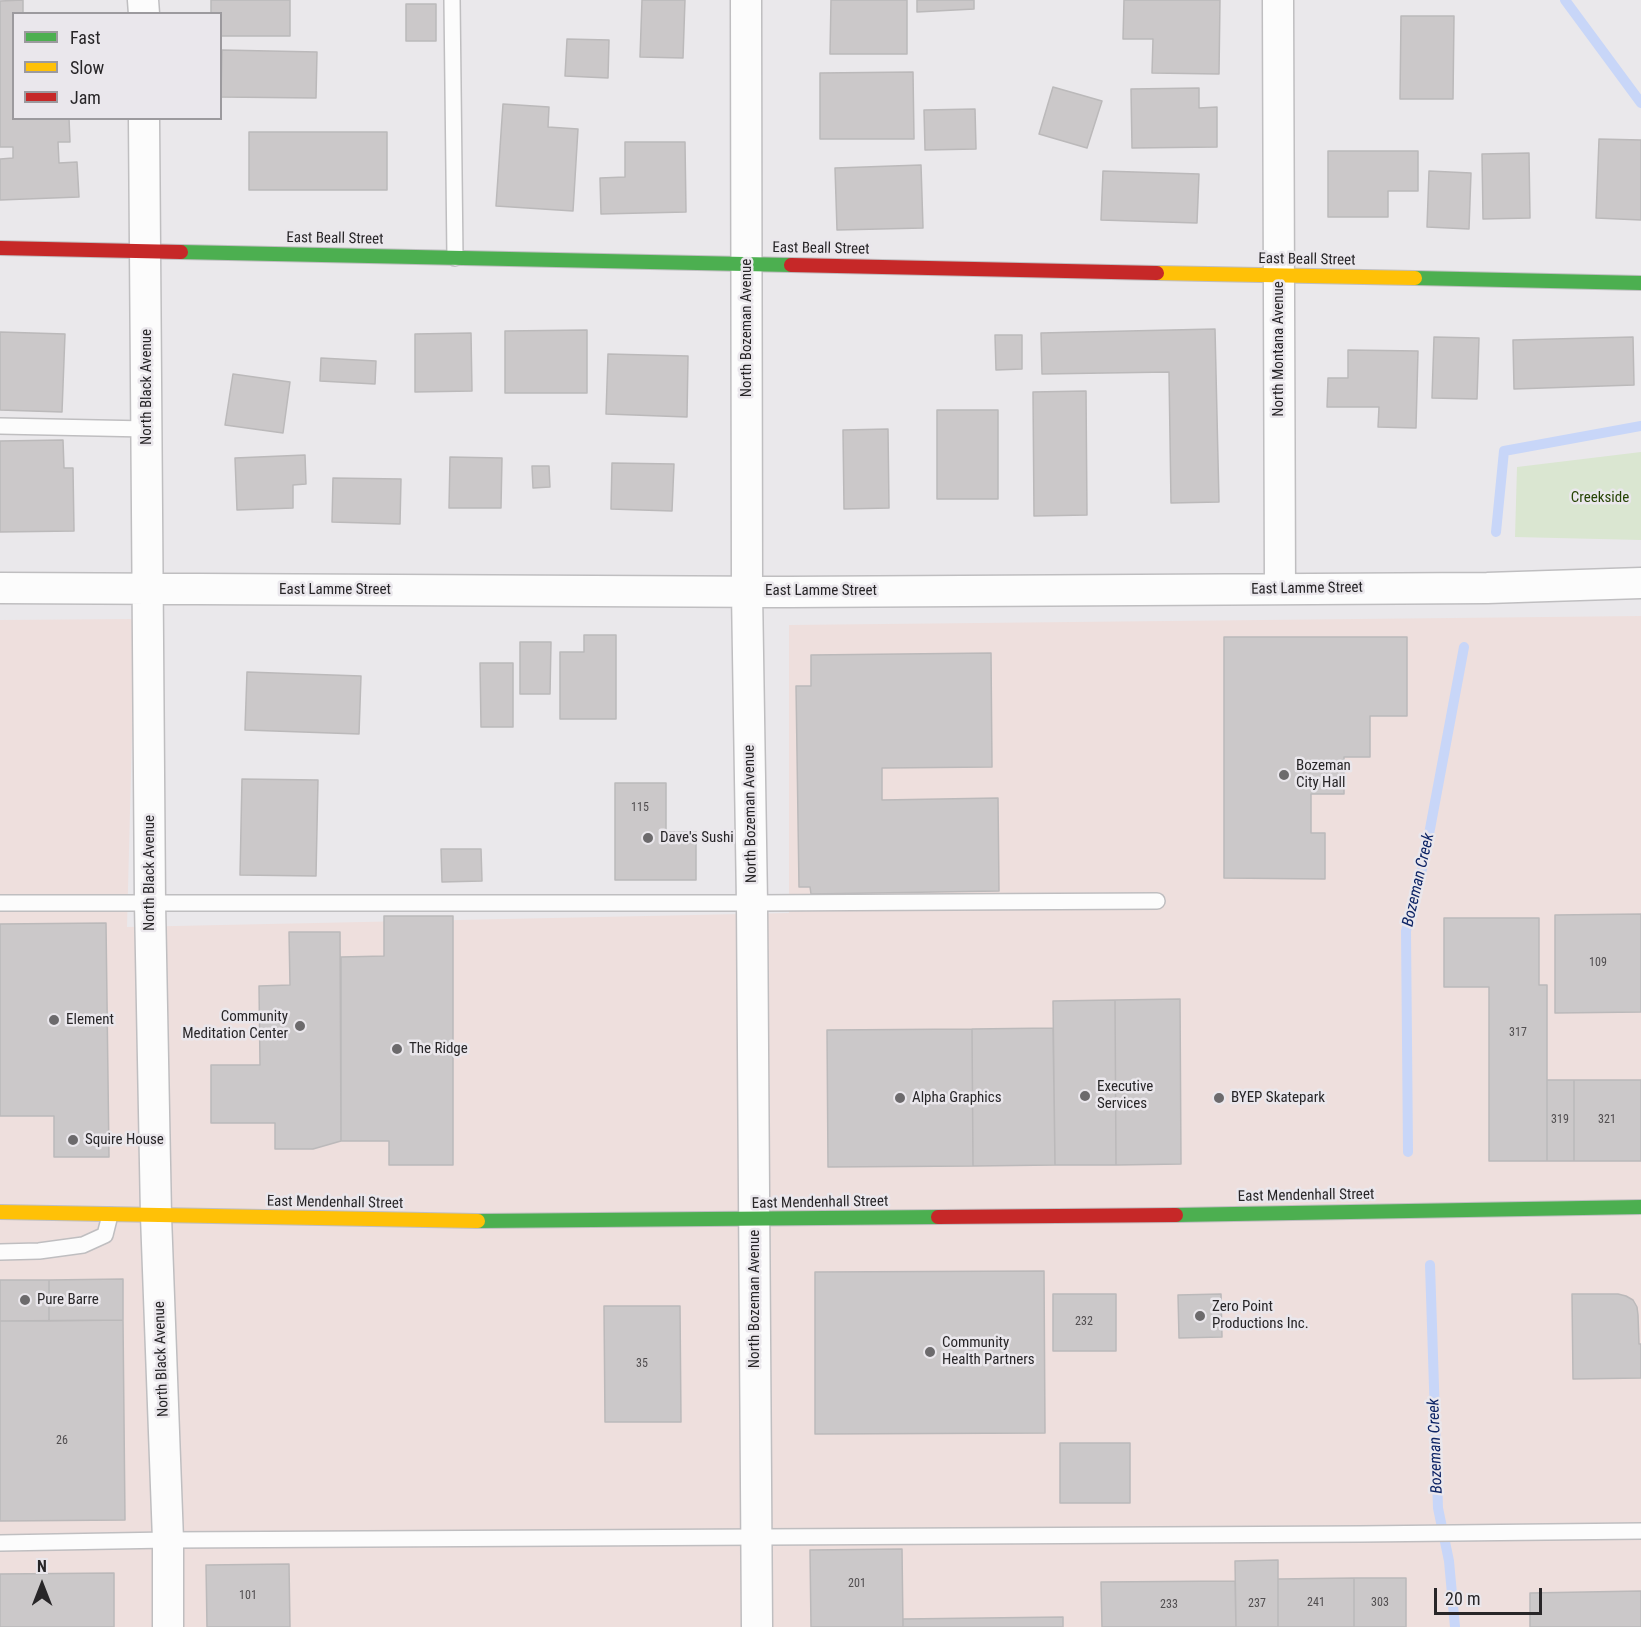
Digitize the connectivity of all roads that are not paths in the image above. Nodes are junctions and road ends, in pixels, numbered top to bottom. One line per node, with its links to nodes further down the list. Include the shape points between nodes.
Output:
1 (452, 0): 7 (lane)
2 (746, 0): 8 (street, North Bozeman Avenue)
3 (1278, 0): 9 (street, North Montana Avenue)
4 (144, 120): 6 (street, North Black Avenue)
5 (0, 248): 6 (street, East Beall Street)
6 (146, 251): 7 (street, East Beall Street); 12 (street, North Black Avenue)
7 (455, 258): 8 (street, East Beall Street)
8 (746, 264): 9 (street, East Beall Street); 17 (street, North Bozeman Avenue)
9 (1279, 276): 10 (street, East Beall Street); 16 (street, North Montana Avenue)
10 (1641, 283)
11 (0, 426): 12 (lane)
12 (147, 429): 15 (street, North Black Avenue)
13 (1641, 583): 16 (street, East Lamme Street)
14 (0, 588): 15 (street, East Lamme Street)
15 (148, 589): 17 (street, East Lamme Street); 20 (street, North Black Avenue)
16 (1280, 589): 17 (street, East Lamme Street)
17 (747, 592): 21 (street, North Bozeman Avenue)
18 (1157, 901): 21 (lane)
19 (0, 903): 20 (lane)
20 (150, 903): 21 (lane); 25 (street, North Black Avenue)
21 (752, 903): 26 (street, North Bozeman Avenue)
22 (1641, 1207): 26 (street, East Mendenhall Street)
23 (0, 1212): 24 (street, East Mendenhall Street)
24 (110, 1215): 25 (street, East Mendenhall Street); 27 (lane, via 105,1235 83,1245)
25 (156, 1216): 26 (street, East Mendenhall Street, via 473,1222); 30 (street, North Black Avenue)
26 (755, 1220): 29 (street, North Bozeman Avenue)
27 (0, 1252)
28 (1641, 1531): 29 (lane)
29 (756, 1537): 30 (lane); 33 (street, North Bozeman Avenue)
30 (168, 1540): 31 (lane); 32 (street, North Black Avenue)
31 (0, 1543)
32 (168, 1627)
33 (757, 1627)

